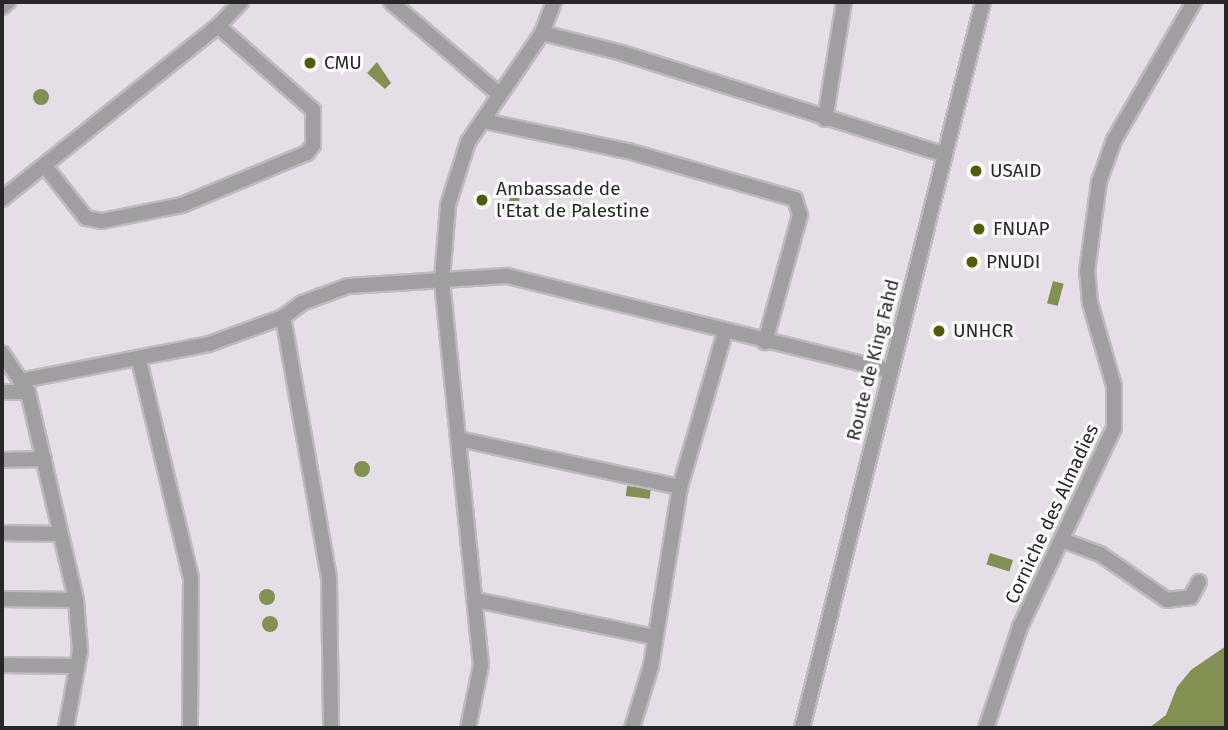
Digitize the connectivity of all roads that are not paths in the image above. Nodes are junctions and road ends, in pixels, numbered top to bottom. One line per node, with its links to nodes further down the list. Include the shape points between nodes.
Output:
1 (8, 2): 8 (street)
2 (242, 2): 9 (street)
3 (391, 2): 11 (street)
4 (554, 2): 10 (street)
5 (844, 2): 12 (street)
6 (983, 2): 14 (street, Route de King Fahd)
7 (1194, 2): 32 (street, Corniche des Almadies, via 1114,140 1099,182 1087,279 1116,411 1106,448)
8 (2, 7)
9 (218, 26): 15 (street); 15 (street, via 313,110 313,145 307,153 182,205 102,221 86,218)
10 (542, 33): 11 (street); 12 (street)
11 (500, 95): 13 (street)
12 (825, 118): 14 (street)
13 (484, 121): 17 (street, via 468,142 457,169 448,205); 20 (street, via 628,151 795,200 800,215)
14 (945, 155): 23 (street, Route de King Fahd)
15 (45, 166): 16 (street)
16 (2, 199)
17 (442, 280): 18 (street, via 348,286 302,303); 19 (street, via 507,276); 26 (street)
18 (284, 317): 22 (street, via 209,344); 42 (street, via 329,577)
19 (725, 332): 20 (street); 29 (street)
20 (765, 342): 23 (street)
21 (2, 353): 24 (street)
22 (139, 360): 24 (street); 41 (street, via 191,578)
23 (890, 371): 45 (street, Route de King Fahd)
24 (26, 386): 25 (street); 27 (street)
25 (2, 392)
26 (459, 439): 29 (street); 36 (street)
27 (44, 459): 28 (street); 31 (street)
28 (2, 460)
29 (680, 486): 37 (street)
30 (2, 533): 31 (street)
31 (59, 534): 35 (street)
32 (1062, 540): 33 (street, via 1100,554 1167,600 1191,597); 46 (street, Corniche des Almadies, via 1020,626)
33 (1199, 582)
34 (2, 599): 35 (street)
35 (76, 600): 39 (street)
36 (476, 600): 37 (street); 43 (street, via 481,665)
37 (655, 637): 44 (street)
38 (2, 665): 39 (street)
39 (77, 666): 40 (street)
40 (65, 728)
41 (190, 728)
42 (331, 728)
43 (468, 728)
44 (632, 728)
45 (802, 728)
46 (986, 728)

